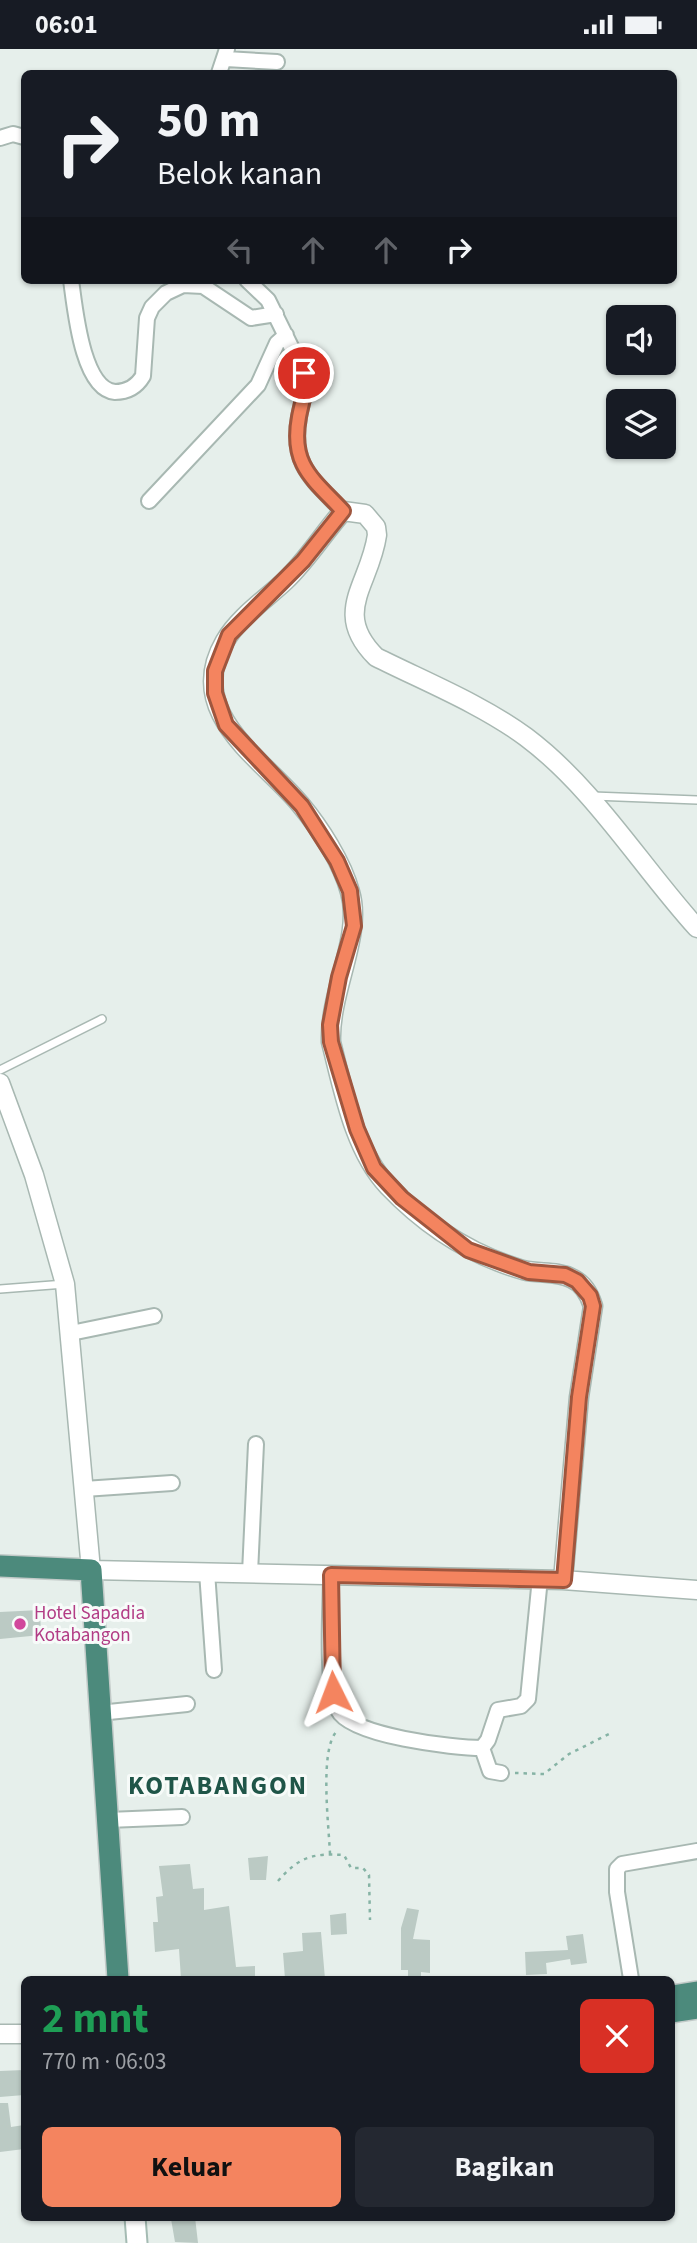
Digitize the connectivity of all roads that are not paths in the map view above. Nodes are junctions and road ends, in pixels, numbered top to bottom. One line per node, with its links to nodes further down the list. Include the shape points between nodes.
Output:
1 (227, 54): 2 (street)
2 (277, 62)
3 (21, 136): 4 (street)
4 (0, 138)
5 (72, 284): 7 (street, via 93,379 110,391 132,388 143,376 147,318 155,302 174,289 203,286 251,318)
6 (251, 284): 7 (street)
7 (276, 314): 8 (street)
8 (286, 335): 9 (street, via 277,343 258,385); 10 (street, via 299,357 306,385 298,418 297,454 304,469)
9 (149, 501)
10 (343, 511): 11 (street, via 365,514 376,527 355,607 357,636 362,643 376,657 528,738); 30 (street, via 303,561 229,635 215,671 215,693 226,725 302,806 350,891 354,926 339,977 331,1042 374,1168 402,1198 468,1250 529,1272 565,1275 590,1296 593,1306 579,1397)
11 (589, 796): 12 (lane); 13 (street)
12 (697, 800)
13 (697, 928)
14 (102, 1019): 15 (lane)
15 (0, 1070)
16 (0, 1083): 17 (street, via 34,1175)
17 (65, 1284): 18 (lane); 20 (street)
18 (0, 1289)
19 (154, 1316): 20 (street)
20 (71, 1333): 23 (street)
21 (256, 1444): 27 (street)
22 (172, 1483): 23 (street)
23 (83, 1489): 25 (street)
24 (0, 1566): 25 (highway)
25 (91, 1570): 26 (street); 34 (highway)
26 (207, 1572): 27 (street); 32 (street)
27 (250, 1573): 28 (street)
28 (331, 1575): 29 (street); 35 (street, via 332,1685 338,1711 346,1721 390,1735)
29 (540, 1578): 30 (street); 35 (street, via 528,1699 521,1706 498,1710)
30 (564, 1580): 31 (street)
31 (697, 1590)
32 (214, 1670)
33 (187, 1704): 34 (street)
34 (99, 1713): 38 (highway)
35 (482, 1748): 36 (street, via 490,1771)
36 (500, 1773)
37 (182, 1817): 38 (street)
38 (108, 1820): 40 (highway)
39 (697, 1851): 41 (street, via 622,1864 617,1869)
40 (118, 1976)
41 (631, 1976)
42 (697, 1992): 43 (highway)
43 (675, 1996)
44 (697, 2008): 45 (highway)
45 (675, 2012)
46 (0, 2034): 47 (street)
47 (21, 2034)
48 (135, 2221): 49 (main road)
49 (137, 2243)

